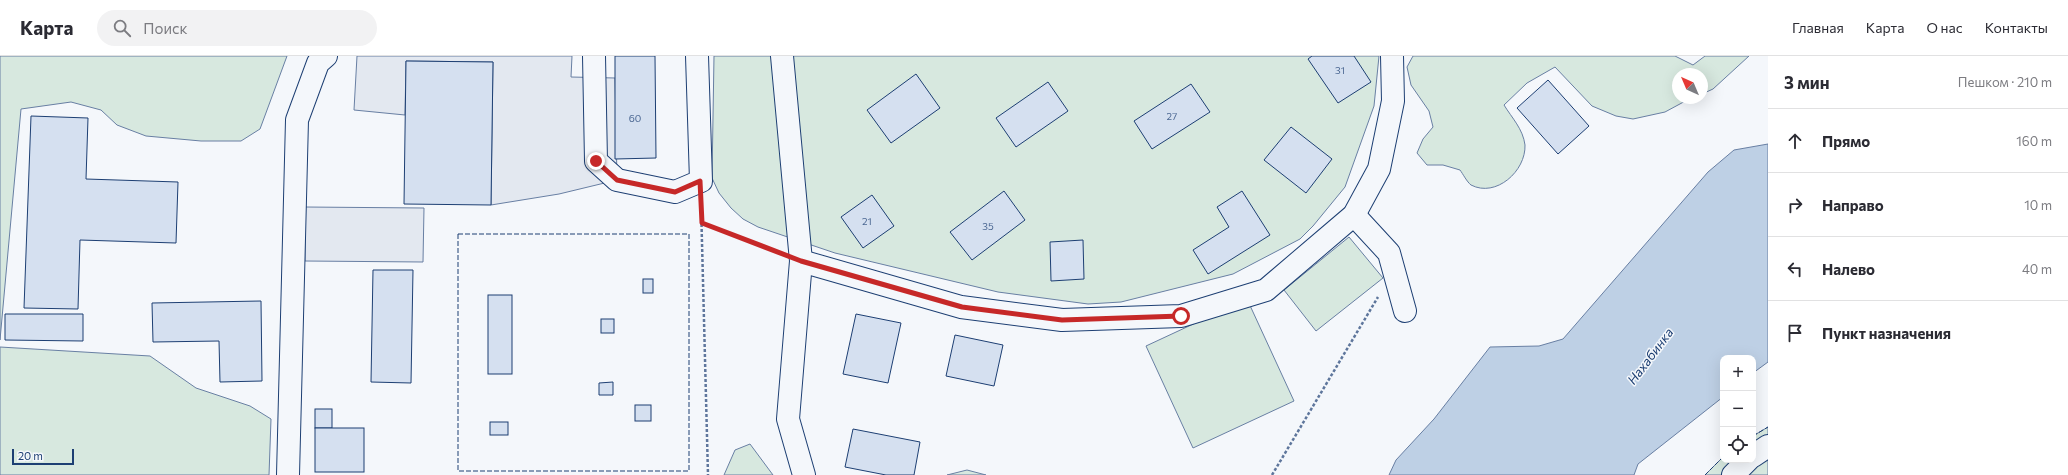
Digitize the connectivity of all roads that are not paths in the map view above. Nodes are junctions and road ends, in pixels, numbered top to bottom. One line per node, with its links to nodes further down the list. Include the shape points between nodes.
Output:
1 (326, 56): 12 (street, via 318,63 297,120)
2 (594, 56): 3 (street, via 596,161 617,180 675,192 700,181)
3 (698, 56)
4 (782, 56): 7 (street)
5 (1392, 56): 6 (street, via 1394,101 1380,169)
6 (1354, 215): 7 (street, via 1266,290 1181,316 1062,320 962,307); 8 (street, via 1389,253)
7 (801, 261): 13 (street, via 788,419)
8 (1405, 311)
9 (1768, 446): 10 (street)
10 (1756, 454)
11 (1745, 463): 14 (street)
12 (288, 475)
13 (804, 475)
14 (1733, 475)

